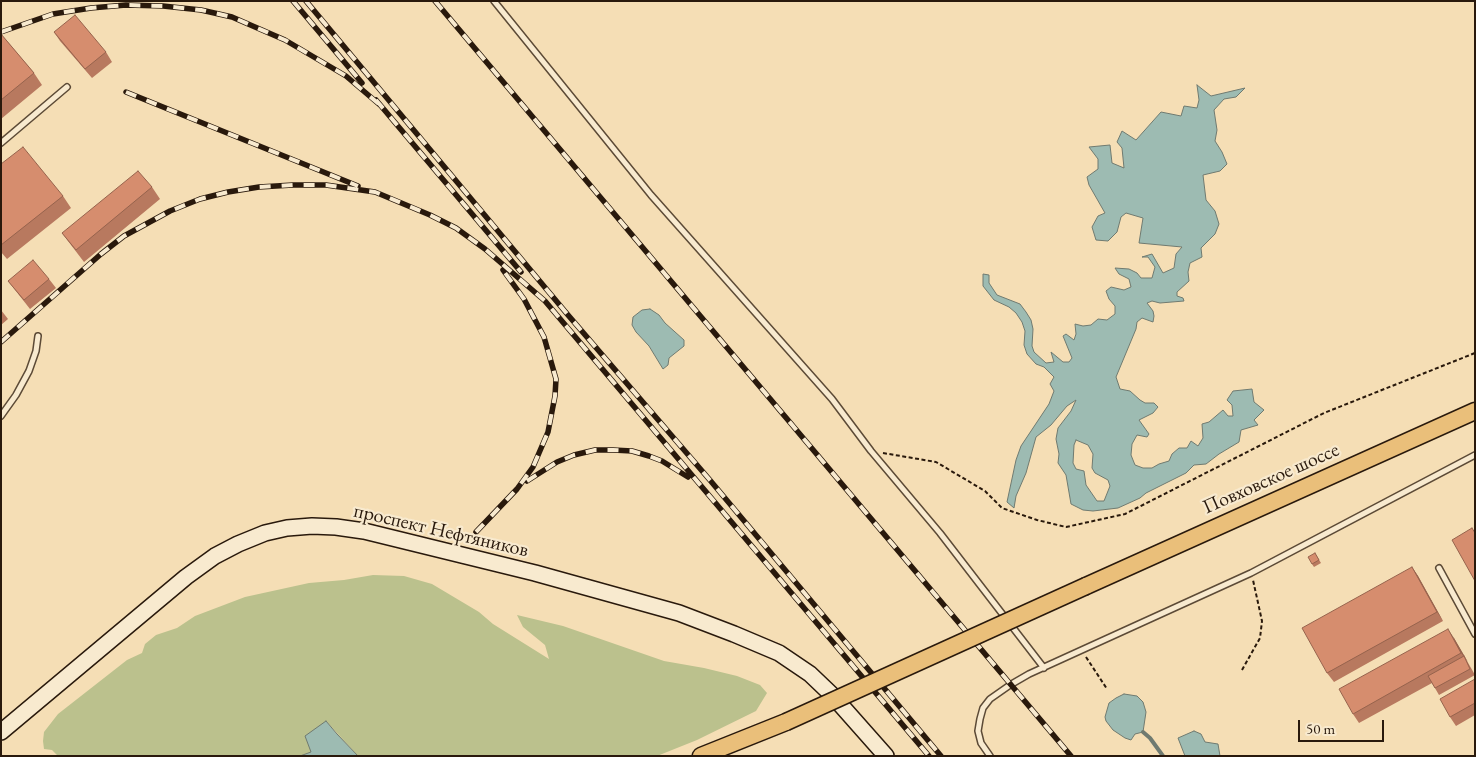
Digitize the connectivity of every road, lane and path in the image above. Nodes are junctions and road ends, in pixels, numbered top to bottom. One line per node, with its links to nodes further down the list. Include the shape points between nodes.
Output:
1 (494, 1): 8 (lane, via 651,195 832,399)
2 (67, 87): 3 (lane)
3 (1, 143)
4 (38, 336): 7 (lane, via 29,371)
5 (1475, 353): 8 (path, via 1324,413 1125,514 1066,527 1002,508 984,491 936,462)
6 (1475, 411): 18 (main road, Повховское шоссе, bridge, via 786,722)
7 (1, 416)
8 (871, 451): 14 (lane, via 940,533)
9 (1475, 455): 11 (lane)
10 (1439, 568): 12 (lane)
11 (1251, 573): 13 (lane); 15 (path, via 1262,621 1260,638)
12 (1475, 634)
13 (1082, 650): 14 (lane); 16 (path)
14 (1044, 668): 20 (lane, via 999,692 983,708 978,731)
15 (1242, 670)
16 (1107, 689)
17 (1, 732): 19 (main road, проспект Нефтяников, via 215,556 265,532 312,526 364,531 535,573 679,613 734,634 779,654 810,674)
18 (701, 756)
19 (886, 756)
20 (990, 756)

